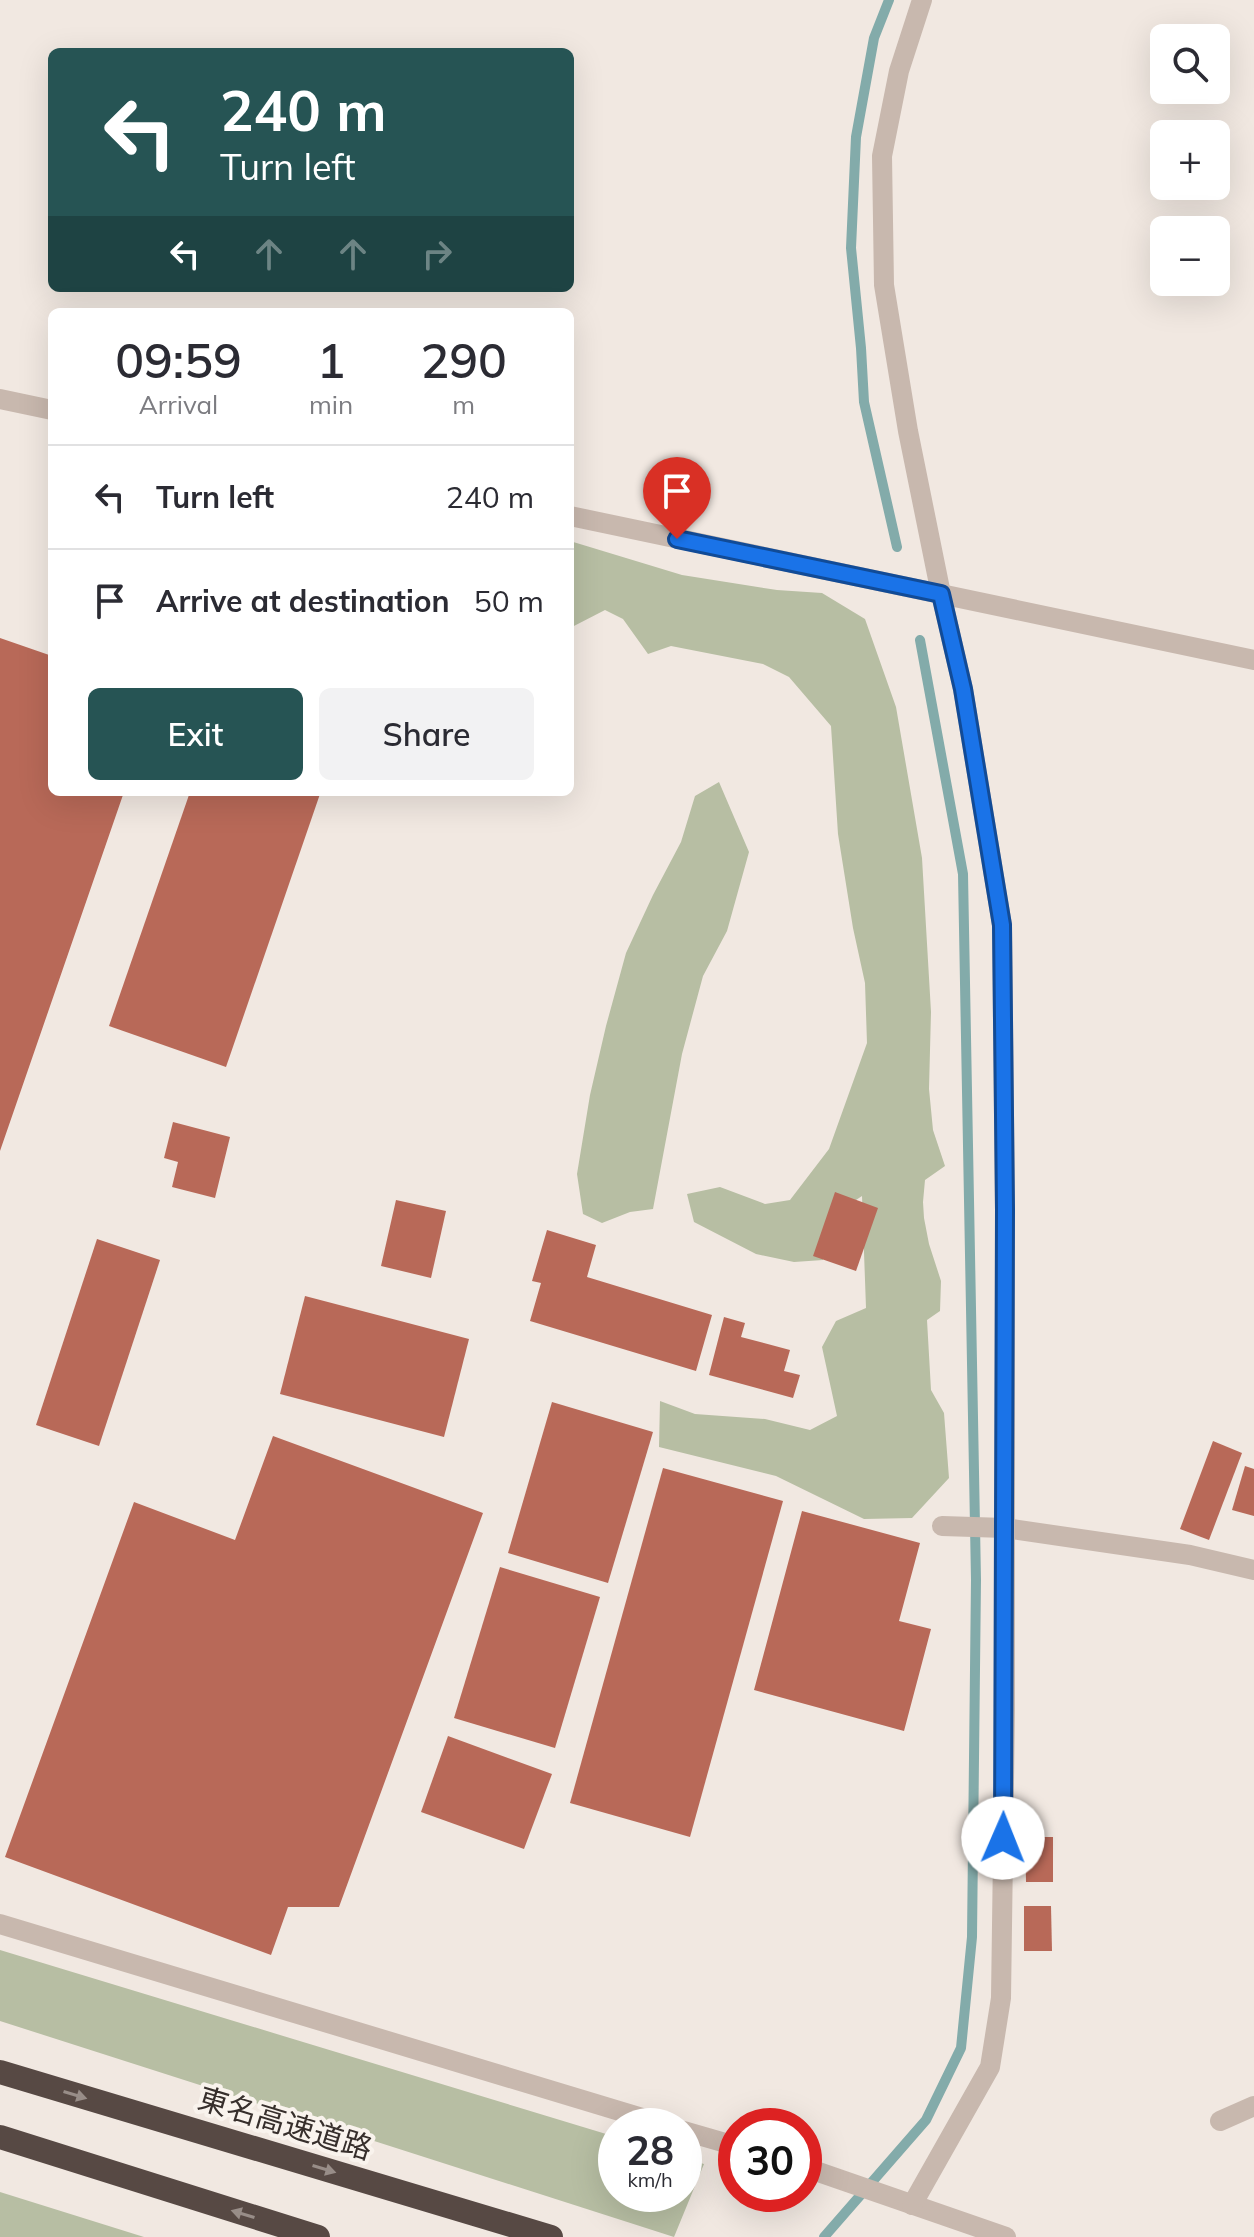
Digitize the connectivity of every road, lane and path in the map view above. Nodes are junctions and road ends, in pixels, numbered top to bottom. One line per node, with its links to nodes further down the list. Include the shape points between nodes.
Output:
1 (922, 0): 5 (street, via 899,71 882,156 884,285)
2 (0, 399): 3 (street)
3 (48, 409)
4 (574, 517): 5 (street)
5 (941, 594): 6 (street); 8 (street, via 963,689 1002,925)
6 (1254, 660)
7 (947, 1526): 8 (street)
8 (1002, 1528): 9 (street, via 1190,1555); 17 (street, via 1001,1998 990,2067)
9 (1254, 1570)
10 (0, 1924): 13 (street)
11 (0, 2072): 19 (highway, 東名高速道路, one-way to 19)
12 (1254, 2106): 14 (street)
13 (609, 2108)
14 (1220, 2121)
15 (0, 2137): 18 (highway, one-way to 15)
16 (822, 2173): 17 (street)
17 (912, 2205): 20 (street)
18 (318, 2237)
19 (551, 2237)
20 (1006, 2237)

